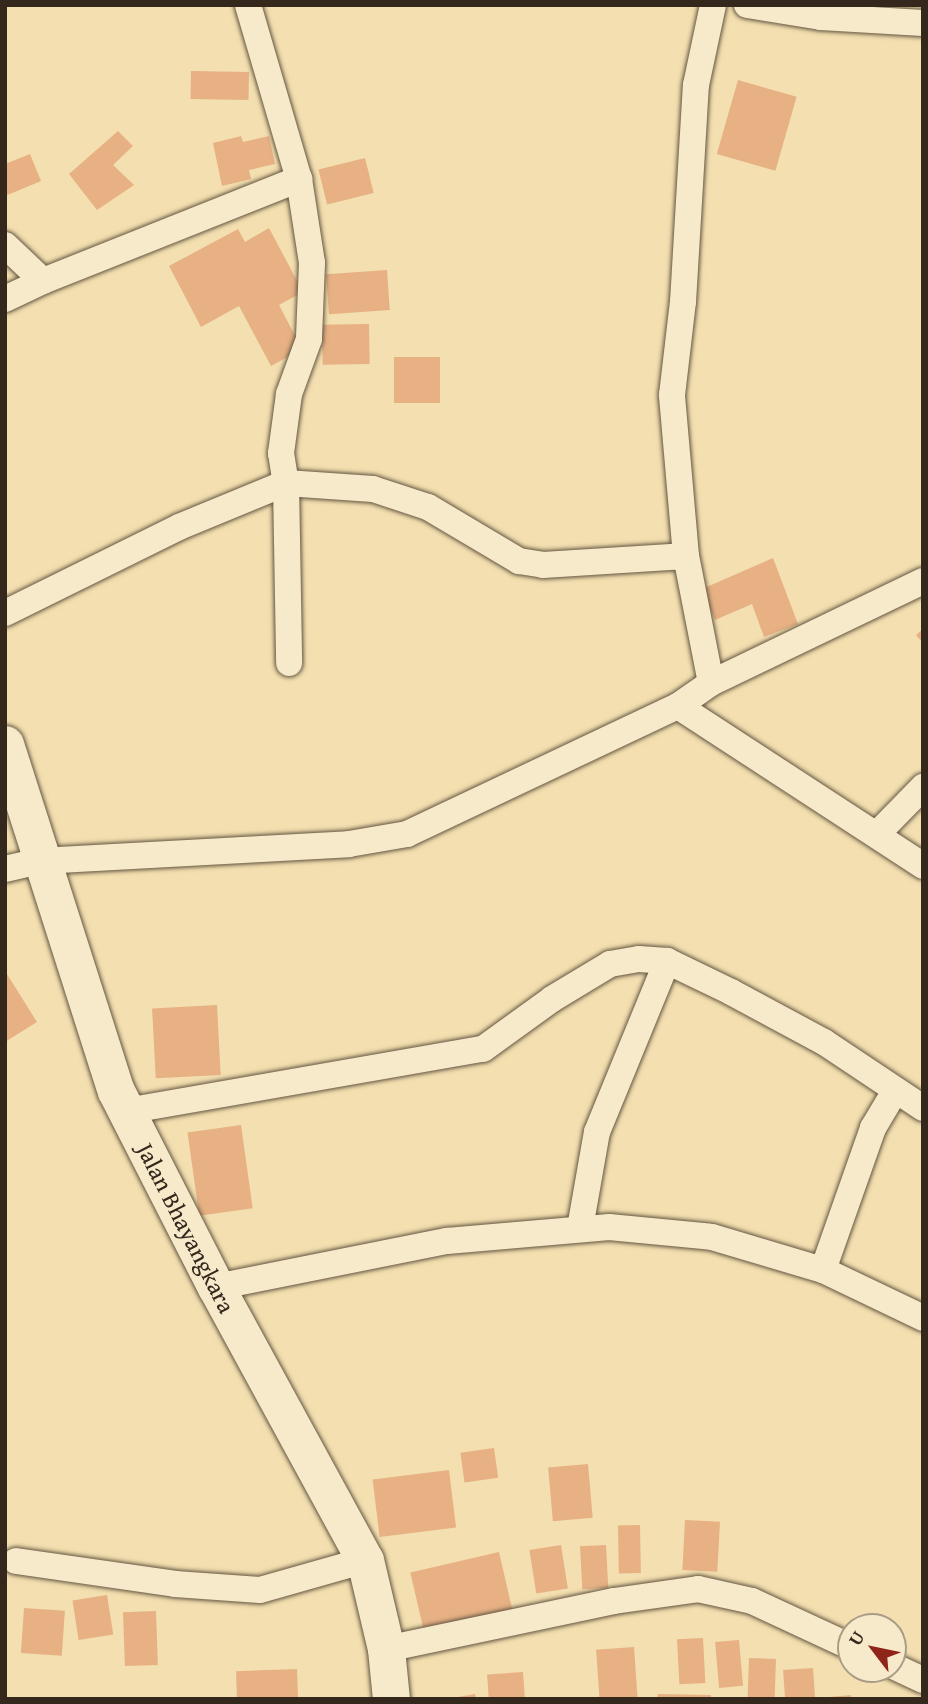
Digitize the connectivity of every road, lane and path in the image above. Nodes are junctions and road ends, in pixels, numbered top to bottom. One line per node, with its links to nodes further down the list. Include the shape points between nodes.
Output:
1 (248, 5): 5 (street)
2 (713, 5): 10 (street, via 696,85 683,302 672,395)
3 (747, 5): 4 (street, via 821,17)
4 (923, 23)
5 (299, 179): 7 (street); 9 (street, via 312,263 311,322 305,356 283,418 281,453)
6 (5, 244): 7 (street)
7 (43, 281): 8 (street)
8 (5, 299)
9 (286, 483): 10 (street, via 373,489 428,506 519,561 543,565); 12 (street, via 179,527); 13 (street)
10 (686, 556): 14 (street)
11 (923, 581): 14 (street)
12 (5, 613)
13 (289, 663)
14 (711, 683): 15 (street)
15 (678, 706): 18 (street); 19 (street, via 407,834 349,844)
16 (5, 744): 19 (street, Jalan Bhayangkara)
17 (923, 787): 18 (street)
18 (877, 834): 20 (street)
19 (40, 861): 21 (street); 25 (street, Jalan Bhayangkara)
20 (923, 866)
21 (5, 869)
22 (667, 961): 23 (street, via 824,1042); 25 (street, via 610,964 483,1049); 26 (street, via 597,1132)
23 (895, 1091): 24 (street); 27 (street, via 873,1128)
24 (923, 1108)
25 (126, 1111): 28 (street, Jalan Bhayangkara)
26 (580, 1228): 27 (street, via 712,1237); 28 (street, via 447,1241)
27 (823, 1270): 29 (street)
28 (216, 1287): 30 (street, Jalan Bhayangkara)
29 (923, 1318)
30 (365, 1560): 31 (street, via 260,1590 175,1584); 33 (street, Jalan Bhayangkara)
31 (16, 1562)
32 (837, 1640): 33 (street, via 752,1601 698,1589 614,1601)
33 (386, 1648): 36 (street, Jalan Bhayangkara)
34 (907, 1673): 35 (street)
35 (923, 1680)
36 (391, 1699)

